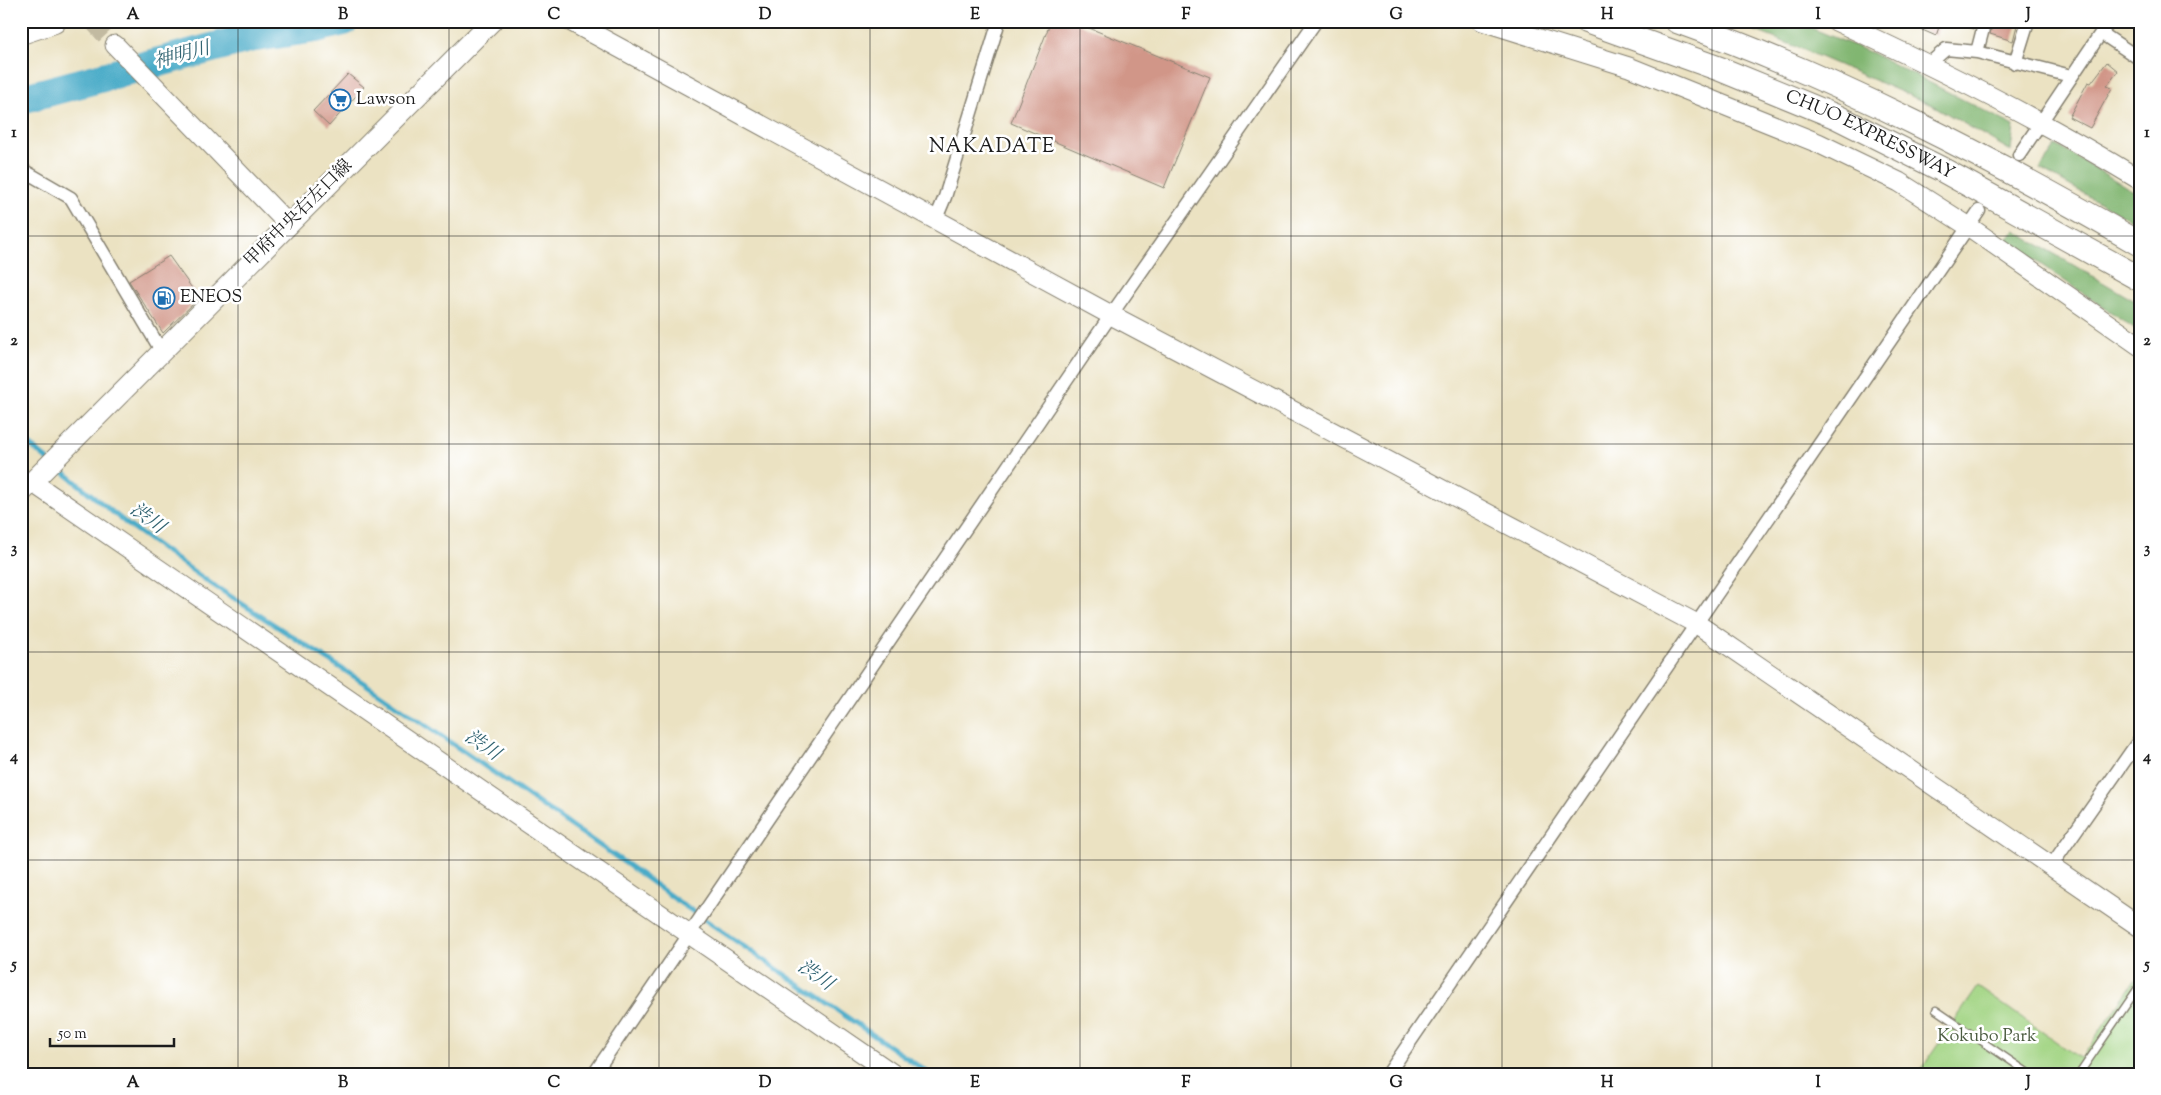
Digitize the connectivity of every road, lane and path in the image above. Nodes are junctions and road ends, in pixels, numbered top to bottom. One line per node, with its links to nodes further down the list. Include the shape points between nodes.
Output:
1 (54, 21): 13 (highway)
2 (492, 21): 27 (main road, 甲府中央右左口線)
3 (570, 21): 26 (street)
4 (998, 21): 26 (street)
5 (1316, 21): 31 (street)
6 (1482, 21): 28 (street, via 1629,66 1818,143 1899,182)
7 (1586, 21): 30 (highway, CHUO EXPRESSWAY, via 1720,69 1837,118 1941,169)
8 (1678, 21): 29 (highway, CHUO EXPRESSWAY, via 1848,90 2030,183)
9 (1836, 21): 19 (street)
10 (1985, 21): 16 (street)
11 (2028, 21): 18 (street)
12 (2109, 21): 14 (street)
13 (21, 32)
14 (2101, 33): 17 (street); 20 (street)
15 (115, 44): 27 (street)
16 (1977, 52): 18 (street); 19 (street, via 1946,49)
17 (2140, 59)
18 (2016, 63): 20 (street)
19 (1929, 64): 21 (street)
20 (2071, 76): 21 (street)
21 (2038, 123): 22 (street); 24 (street)
22 (2018, 155)
23 (21, 169): 33 (street, via 71,198)
24 (2140, 180)
25 (1979, 211): 28 (street)
26 (935, 221): 31 (street)
27 (288, 225): 33 (main road, 甲府中央右左口線)
28 (1968, 226): 32 (street); 35 (street)
29 (2140, 244)
30 (2140, 279)
31 (1110, 315): 35 (street); 39 (street)
32 (2140, 346)
33 (162, 352): 34 (main road, 甲府中央右左口線)
34 (30, 483): 39 (street)
35 (1697, 624): 37 (street); 44 (street)
36 (2140, 739): 37 (street)
37 (2051, 866): 38 (street)
38 (2140, 927)
39 (692, 930): 42 (street); 43 (street)
40 (2140, 985): 46 (lane)
41 (1936, 1010): 45 (lane)
42 (594, 1074)
43 (893, 1074)
44 (1388, 1074)
45 (2030, 1074)
46 (2079, 1074)

